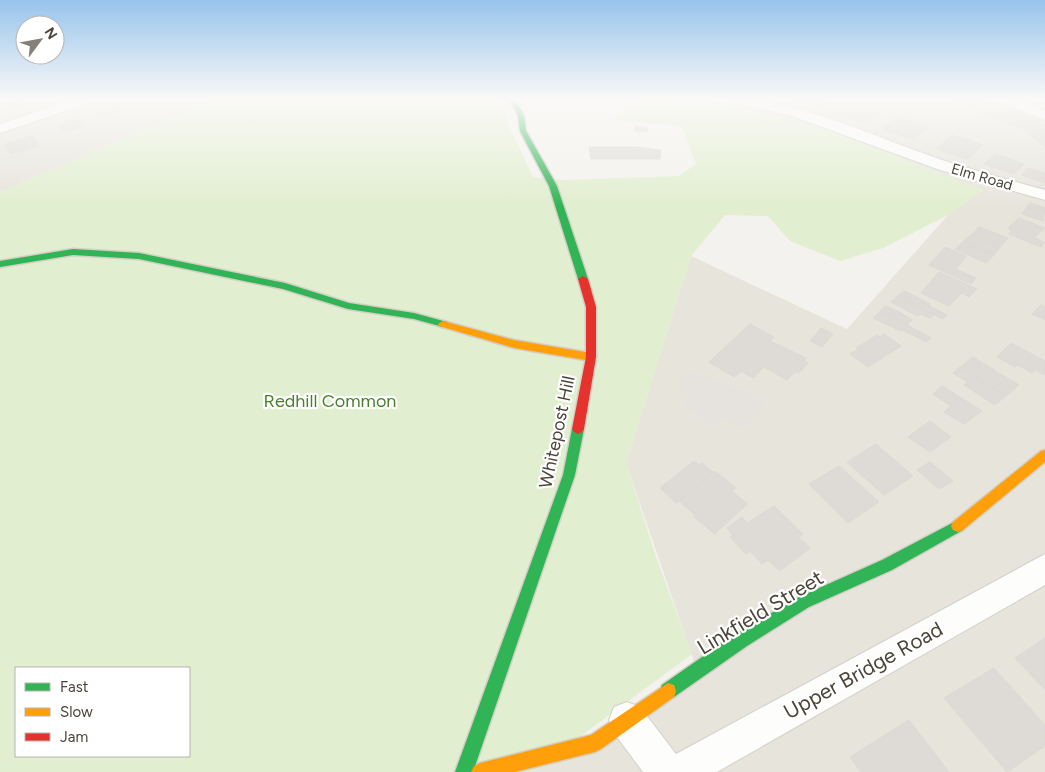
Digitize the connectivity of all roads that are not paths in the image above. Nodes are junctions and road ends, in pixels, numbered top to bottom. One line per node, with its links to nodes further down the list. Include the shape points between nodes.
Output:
1 (525, 135): 5 (street, Whitepost Hill, via 553,186 566,221 591,307)
2 (860, 135): 3 (street, Elm Road, via 940,165)
3 (1045, 195)
4 (0, 264): 5 (street, via 73,252 139,256 285,286 348,306 414,316 514,344)
5 (591, 357): 9 (street, Whitepost Hill, via 569,476)
6 (1045, 455): 8 (street, Linkfield Street, via 965,522 887,565 804,602 741,640)
7 (1045, 570): 12 (street, Upper Bridge Road)
8 (627, 720): 10 (street, Linkfield Street, via 595,743); 11 (street)
9 (464, 772)
10 (480, 772)
11 (666, 772)
12 (680, 772)

